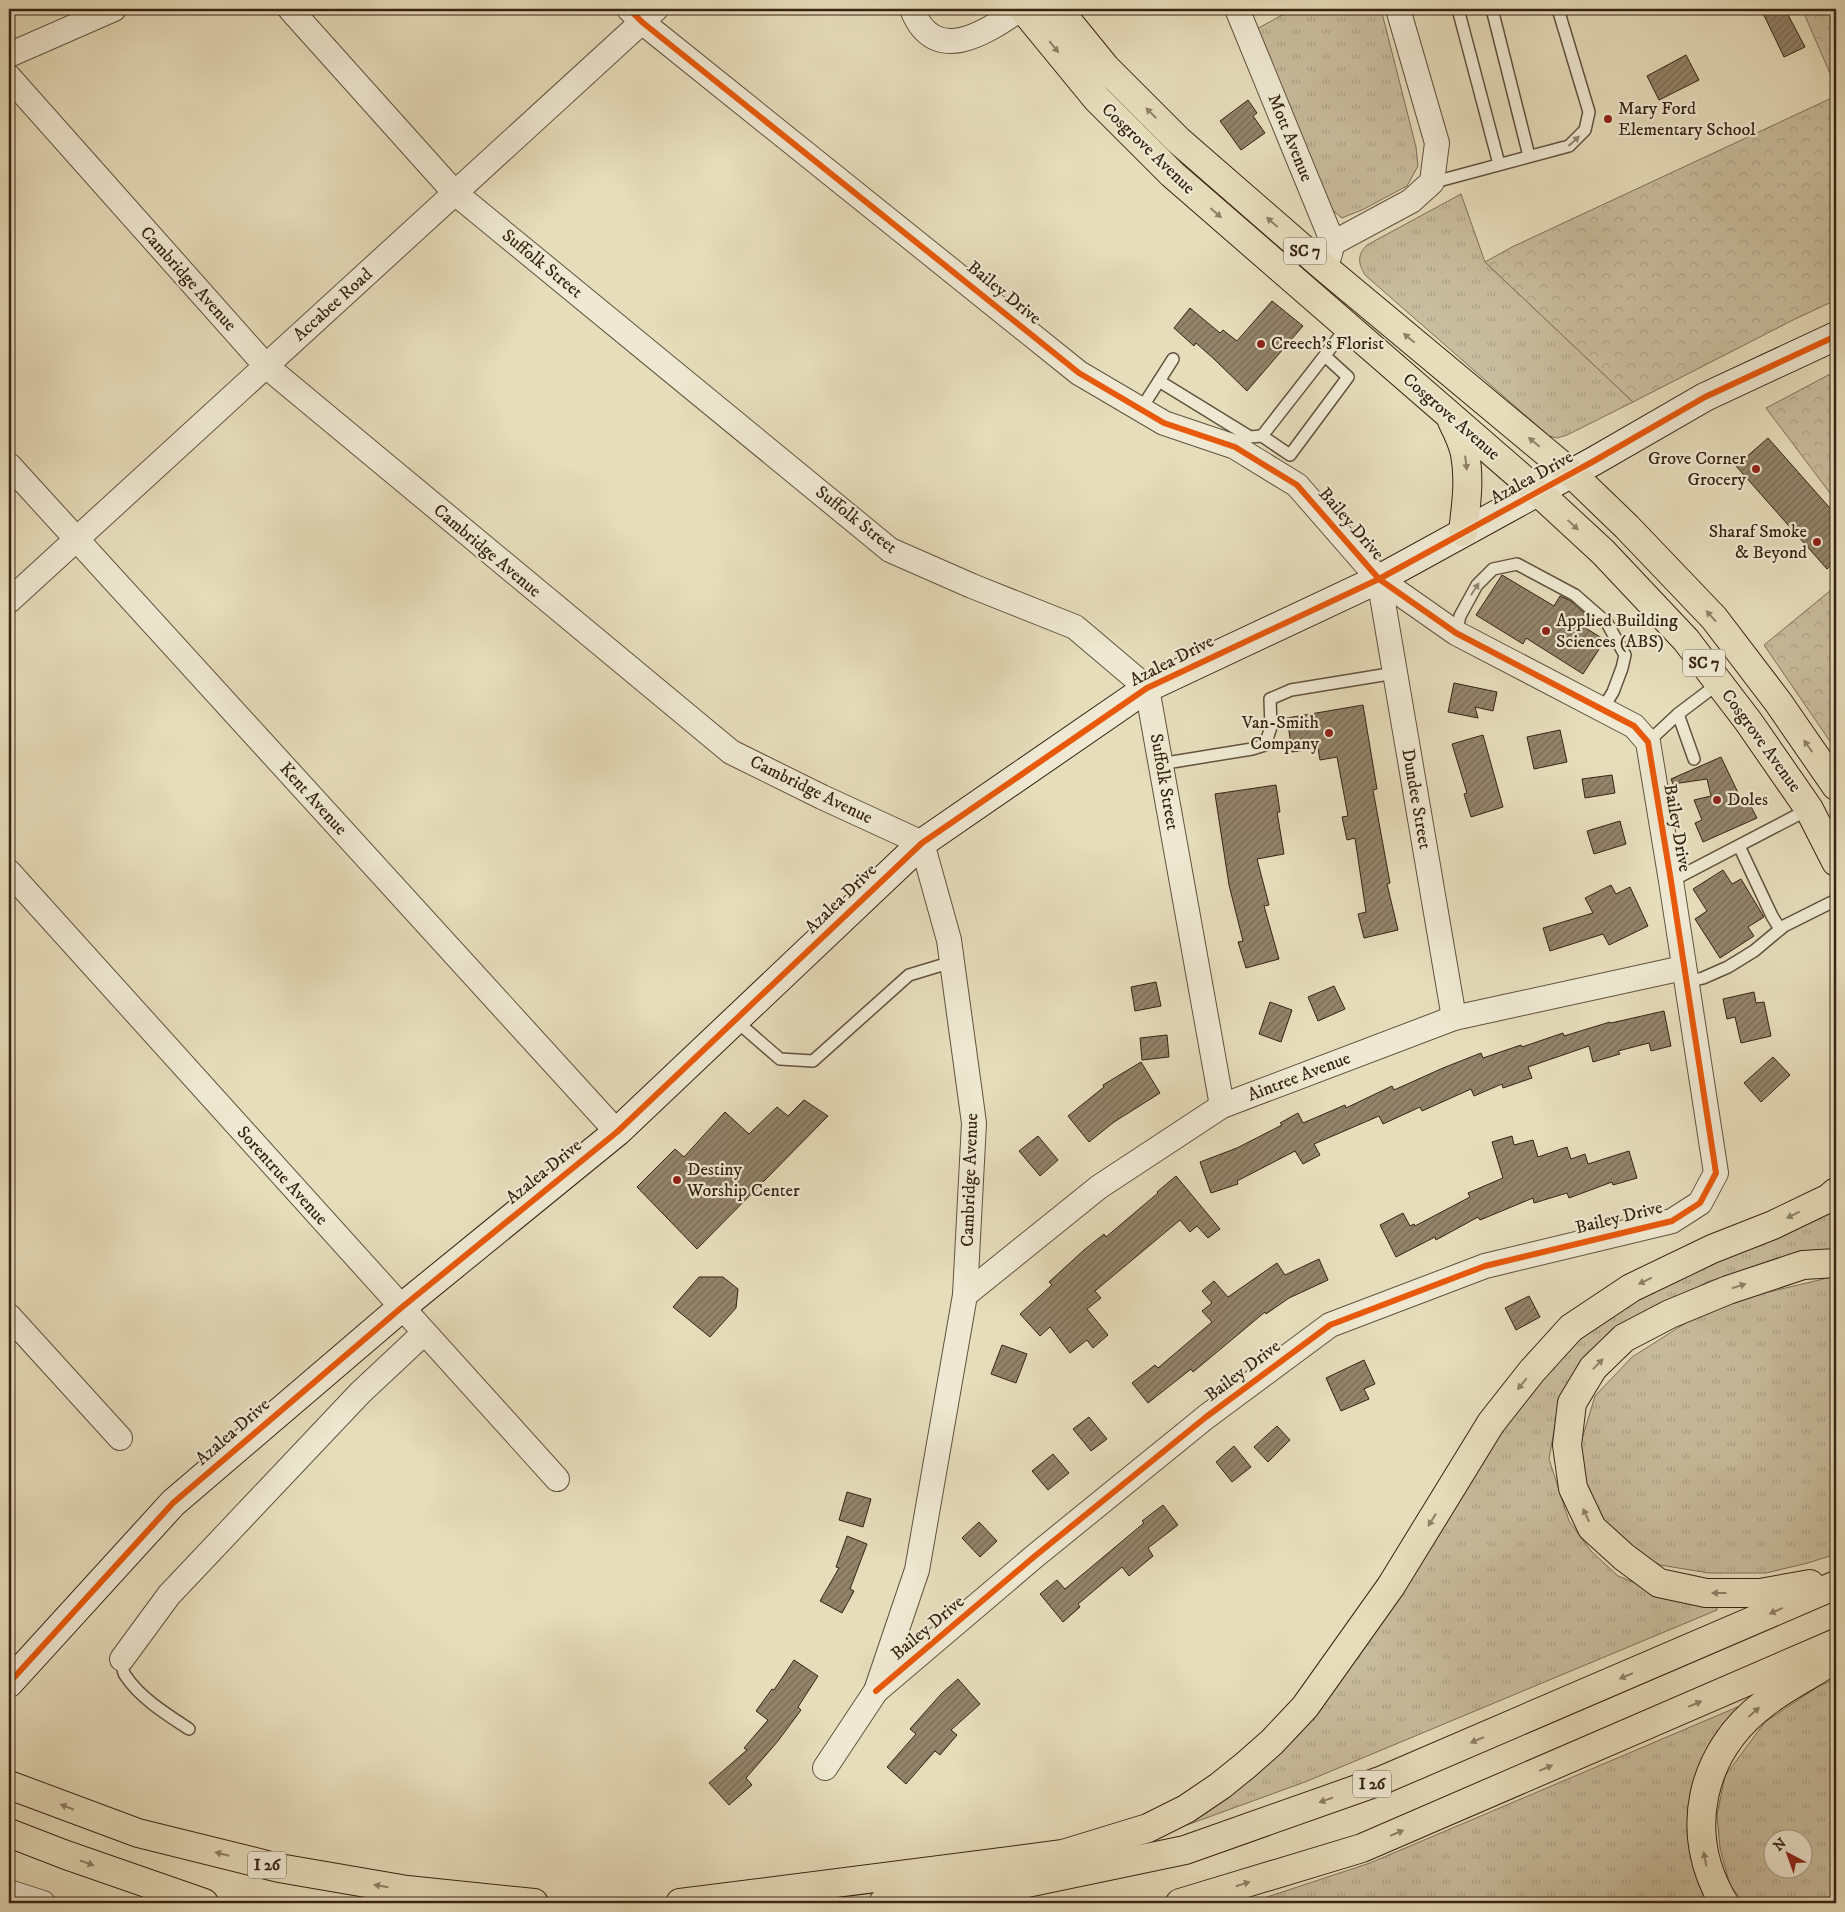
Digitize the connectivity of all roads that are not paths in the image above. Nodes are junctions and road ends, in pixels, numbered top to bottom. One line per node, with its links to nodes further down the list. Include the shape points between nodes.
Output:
1 (114, 9): 12 (street)
2 (290, 9): 17 (street, Suffolk Street)
3 (912, 9): 4 (street, via 923,28 933,36 955,42 990,30)
4 (1022, 9): 19 (main road, Cosgrove Avenue / SC 7, one-way to 19, via 1097,99 1172,174)
5 (1058, 9): 18 (main road, Cosgrove Avenue / SC 7, one-way to 5, via 1178,140 1106,68)
6 (1237, 9): 18 (street, Mott Avenue)
7 (1398, 9): 16 (street, via 1437,143)
8 (1458, 9): 15 (lane)
9 (1492, 9): 14 (lane)
10 (1558, 9): 14 (lane, one-way to 10, via 1569,146 1585,130 1589,112)
11 (642, 13): 17 (street, Accabee Road); 25 (street, Bailey Drive, via 1080,373)
12 (9, 55)
13 (9, 77): 23 (street, Cambridge Avenue)
14 (1529, 156): 15 (lane)
15 (1499, 164): 16 (lane)
16 (1431, 183): 18 (street, via 1411,201)
17 (455, 193): 23 (street, Accabee Road); 39 (street, Suffolk Street, via 890,550 1075,627)
18 (1329, 255): 30 (main road, Cosgrove Avenue / SC 7, one-way to 18)
19 (1347, 327): 21 (lane); 26 (main road, Cosgrove Avenue / SC 7)
20 (1836, 336): 30 (street, Azalea Drive, via 1705,397)
21 (1325, 356): 27 (lane); 28 (lane, via 1348,377)
22 (1173, 359): 24 (lane)
23 (266, 366): 33 (street, Accabee Road); 47 (street, Cambridge Avenue, via 732,752)
24 (1159, 382): 25 (lane); 27 (lane, via 1250,437)
25 (1141, 409): 28 (street, Bailey Drive, via 1164,423)
26 (1451, 417): 31 (main road, Cosgrove Avenue / SC 7); 32 (main road, one-way to 32, via 1467,466)
27 (1262, 436): 28 (lane)
28 (1285, 464): 34 (street, Bailey Drive, via 1297,485)
29 (9, 465): 33 (street, Kent Avenue)
30 (1571, 473): 31 (street, Azalea Drive); 45 (main road, Cosgrove Avenue / SC 7, one-way to 30, via 1714,618)
31 (1538, 492): 32 (street, Azalea Drive); 38 (main road, Cosgrove Avenue / SC 7, one-way to 38, via 1603,552 1686,640)
32 (1464, 532): 34 (street, Azalea Drive)
33 (77, 539): 35 (street, Accabee Road); 59 (street, Kent Avenue)
34 (1379, 579): 36 (street, Bailey Drive); 37 (street, Dundee Street); 39 (street, Azalea Drive)
35 (9, 602)
36 (1456, 633): 40 (street, Bailey Drive); 40 (lane, one-way to 40, via 1460,616 1477,585 1493,569 1517,564 1576,595 1607,622 1625,655 1613,692)
37 (1395, 673): 44 (lane, via 1291,690 1270,699 1271,727 1265,745); 56 (street, Dundee Street)
38 (1719, 683): 41 (lane); 46 (main road, Cosgrove Avenue / SC 7)
39 (1147, 688): 44 (street, Suffolk Street); 47 (street, Azalea Drive)
40 (1602, 710): 42 (street, Bailey Drive, via 1634,726)
41 (1678, 714): 42 (lane); 43 (lane)
42 (1648, 742): 51 (street, Bailey Drive)
43 (1694, 759)
44 (1160, 764): 58 (street, Suffolk Street)
45 (1836, 786)
46 (1809, 809): 48 (lane); 49 (main road, Cosgrove Avenue / SC 7)
47 (922, 843): 54 (street, Cambridge Avenue); 57 (street, Azalea Drive)
48 (1739, 846): 51 (lane); 53 (lane)
49 (1836, 862)
50 (9, 872): 63 (street, Sorentrue Avenue)
51 (1671, 881): 55 (street, Bailey Drive)
52 (1836, 900): 53 (lane)
53 (1780, 929): 55 (lane, via 1728,967 1702,978)
54 (952, 962): 57 (lane, via 909,975 813,1061 780,1059); 62 (street, Cambridge Avenue, via 974,1122)
55 (1684, 975): 56 (street, Aintree Avenue); 74 (street, Bailey Drive, via 1716,1173 1700,1203 1672,1221 1485,1266 1330,1325 1206,1417 1035,1556)
56 (1454, 1018): 58 (street, Aintree Avenue)
57 (735, 1020): 59 (street, Azalea Drive)
58 (1222, 1106): 62 (street, Aintree Avenue, via 1099,1188)
59 (617, 1132): 63 (street, Azalea Drive)
60 (1836, 1192): 83 (main road, one-way to 83, via 1773,1225 1712,1249 1631,1288 1571,1328 1491,1423 1391,1586 1305,1707 1246,1765 1186,1809 1148,1828 1063,1854)
61 (1836, 1263): 68 (main road, one-way to 61, via 1760,1594 1706,1593 1659,1583 1592,1528 1573,1488 1568,1445 1572,1403 1593,1368 1624,1338 1670,1314 1728,1290 1803,1266)
62 (965, 1295): 74 (street, Cambridge Avenue, via 917,1570)
63 (401, 1308): 65 (street, Sorentrue Avenue); 73 (street, Azalea Drive, via 173,1503)
64 (9, 1316): 66 (street)
65 (424, 1333): 67 (street, Sorentrue Avenue); 72 (street, via 360,1392 169,1595)
66 (120, 1438)
67 (557, 1480)
68 (1836, 1580)
69 (1836, 1585): 84 (main road, I 26, one-way to 84, via 1380,1782 1185,1850 1022,1884)
70 (1836, 1643): 85 (main road, one-way to 70, via 1362,1848)
71 (1836, 1658): 86 (main road, one-way to 71, via 1705,1862 1701,1820 1702,1803 1717,1758 1746,1719 1766,1702)
72 (122, 1660): 75 (lane, via 124,1673 137,1689 157,1708)
73 (9, 1683)
74 (876, 1692): 76 (street, Cambridge Avenue)
75 (189, 1729)
76 (825, 1768)
77 (9, 1785): 82 (main road, I 26, one-way to 77, via 407,1890 280,1868 138,1833)
78 (9, 1833): 81 (main road, one-way to 81)
79 (9, 1892): 80 (street)
80 (43, 1903)
81 (204, 1903)
82 (534, 1903)
83 (680, 1903)
84 (883, 1903)
85 (1180, 1903)
86 (1724, 1903)

